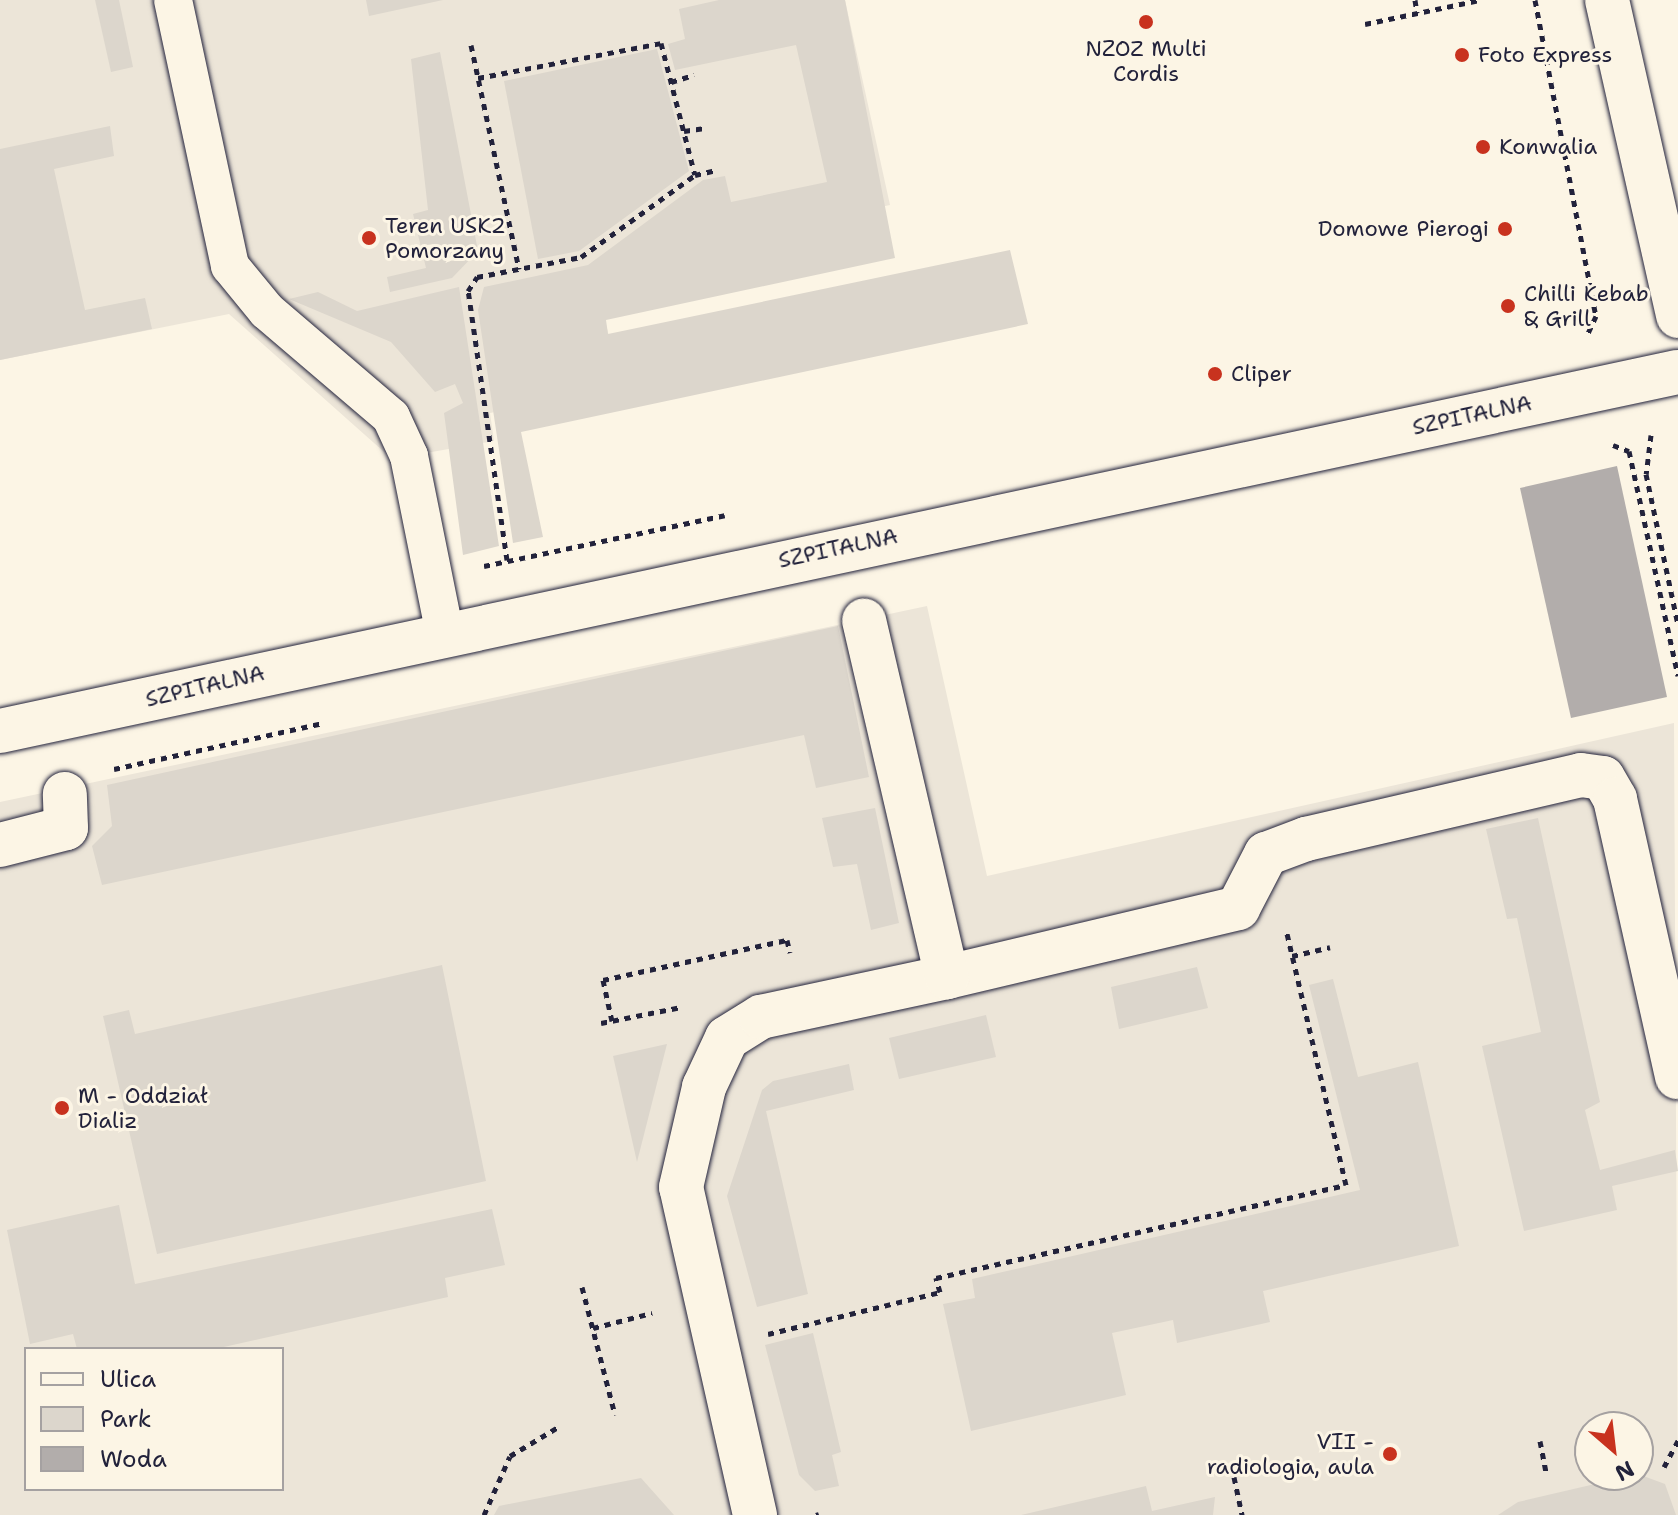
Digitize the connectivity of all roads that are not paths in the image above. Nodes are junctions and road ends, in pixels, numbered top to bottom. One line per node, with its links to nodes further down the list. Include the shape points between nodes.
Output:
1 (173, 0): 6 (lane, via 230,266 267,311 391,417 409,456)
2 (1607, 0): 3 (street)
3 (1678, 316)
4 (1678, 372): 6 (street, SZPITALNA)
5 (864, 621): 10 (street)
6 (445, 634): 7 (street, SZPITALNA)
7 (0, 731)
8 (65, 794): 9 (street, via 66,828)
9 (0, 845)
10 (947, 977): 11 (street, via 1238,908 1266,854 1306,839 1581,775 1603,778 1615,799); 12 (street, via 761,1017 727,1038 687,1148 681,1187)
11 (1677, 1077)
12 (755, 1515)

